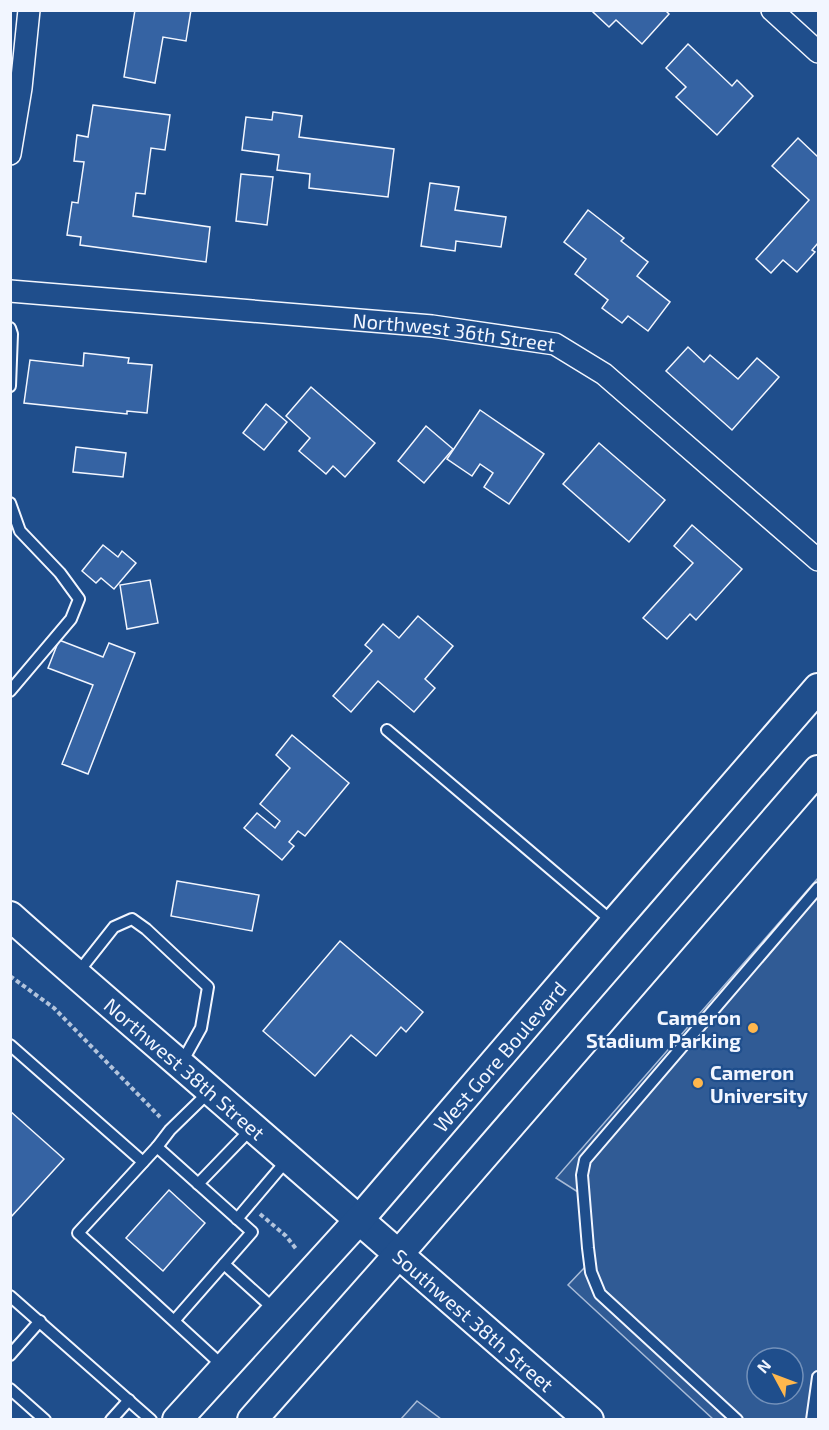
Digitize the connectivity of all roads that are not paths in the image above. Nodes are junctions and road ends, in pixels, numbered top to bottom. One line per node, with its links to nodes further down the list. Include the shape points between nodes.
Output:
1 (29, 10): 4 (street)
2 (772, 10): 3 (street)
3 (819, 52)
4 (10, 154)
5 (10, 291): 9 (street, Northwest 36th Street, via 432,326 555,344 604,374)
6 (10, 328): 7 (lane)
7 (10, 386)
8 (10, 503): 11 (lane, via 20,531 79,598 71,619)
9 (819, 560)
10 (819, 688): 16 (main road, West Gore Boulevard)
11 (10, 691)
12 (387, 730): 16 (lane)
13 (819, 770): 28 (main road)
14 (819, 888): 45 (lane, via 585,1160 582,1175 591,1272 600,1294)
15 (10, 916): 17 (main road, Northwest 38th Street)
16 (614, 923): 27 (main road, West Gore Boulevard)
17 (76, 976): 19 (main road, Northwest 38th Street); 19 (lane, via 114,927 132,919 146,929 208,987 201,1028)
18 (10, 1045): 24 (lane)
19 (180, 1064): 20 (main road, Northwest 38th Street)
20 (210, 1091): 21 (main road, Northwest 38th Street); 22 (lane)
21 (252, 1127): 23 (main road, Northwest 38th Street); 25 (lane)
22 (157, 1147): 24 (lane); 25 (lane)
23 (288, 1160): 26 (lane); 27 (main road, Northwest 38th Street)
24 (143, 1162): 33 (lane, via 78,1233)
25 (198, 1184): 26 (lane)
26 (237, 1219): 29 (lane, via 252,1232)
27 (358, 1221): 28 (main road, Southwest 38th Street); 31 (main road, West Gore Boulevard)
28 (398, 1256): 43 (main road); 44 (main road, Southwest 38th Street)
29 (224, 1264): 31 (lane); 33 (lane)
30 (10, 1296): 32 (lane)
31 (276, 1311): 35 (main road, West Gore Boulevard)
32 (40, 1321): 34 (lane); 38 (lane)
33 (174, 1321): 35 (lane)
34 (10, 1355)
35 (225, 1368): 42 (main road, West Gore Boulevard)
36 (818, 1385): 46 (lane)
37 (10, 1389): 39 (lane)
38 (129, 1400): 40 (lane); 41 (lane)
39 (45, 1419)
40 (111, 1419)
41 (151, 1419)
42 (177, 1419)
43 (252, 1419)
44 (589, 1419)
45 (737, 1419)
46 (812, 1419)

